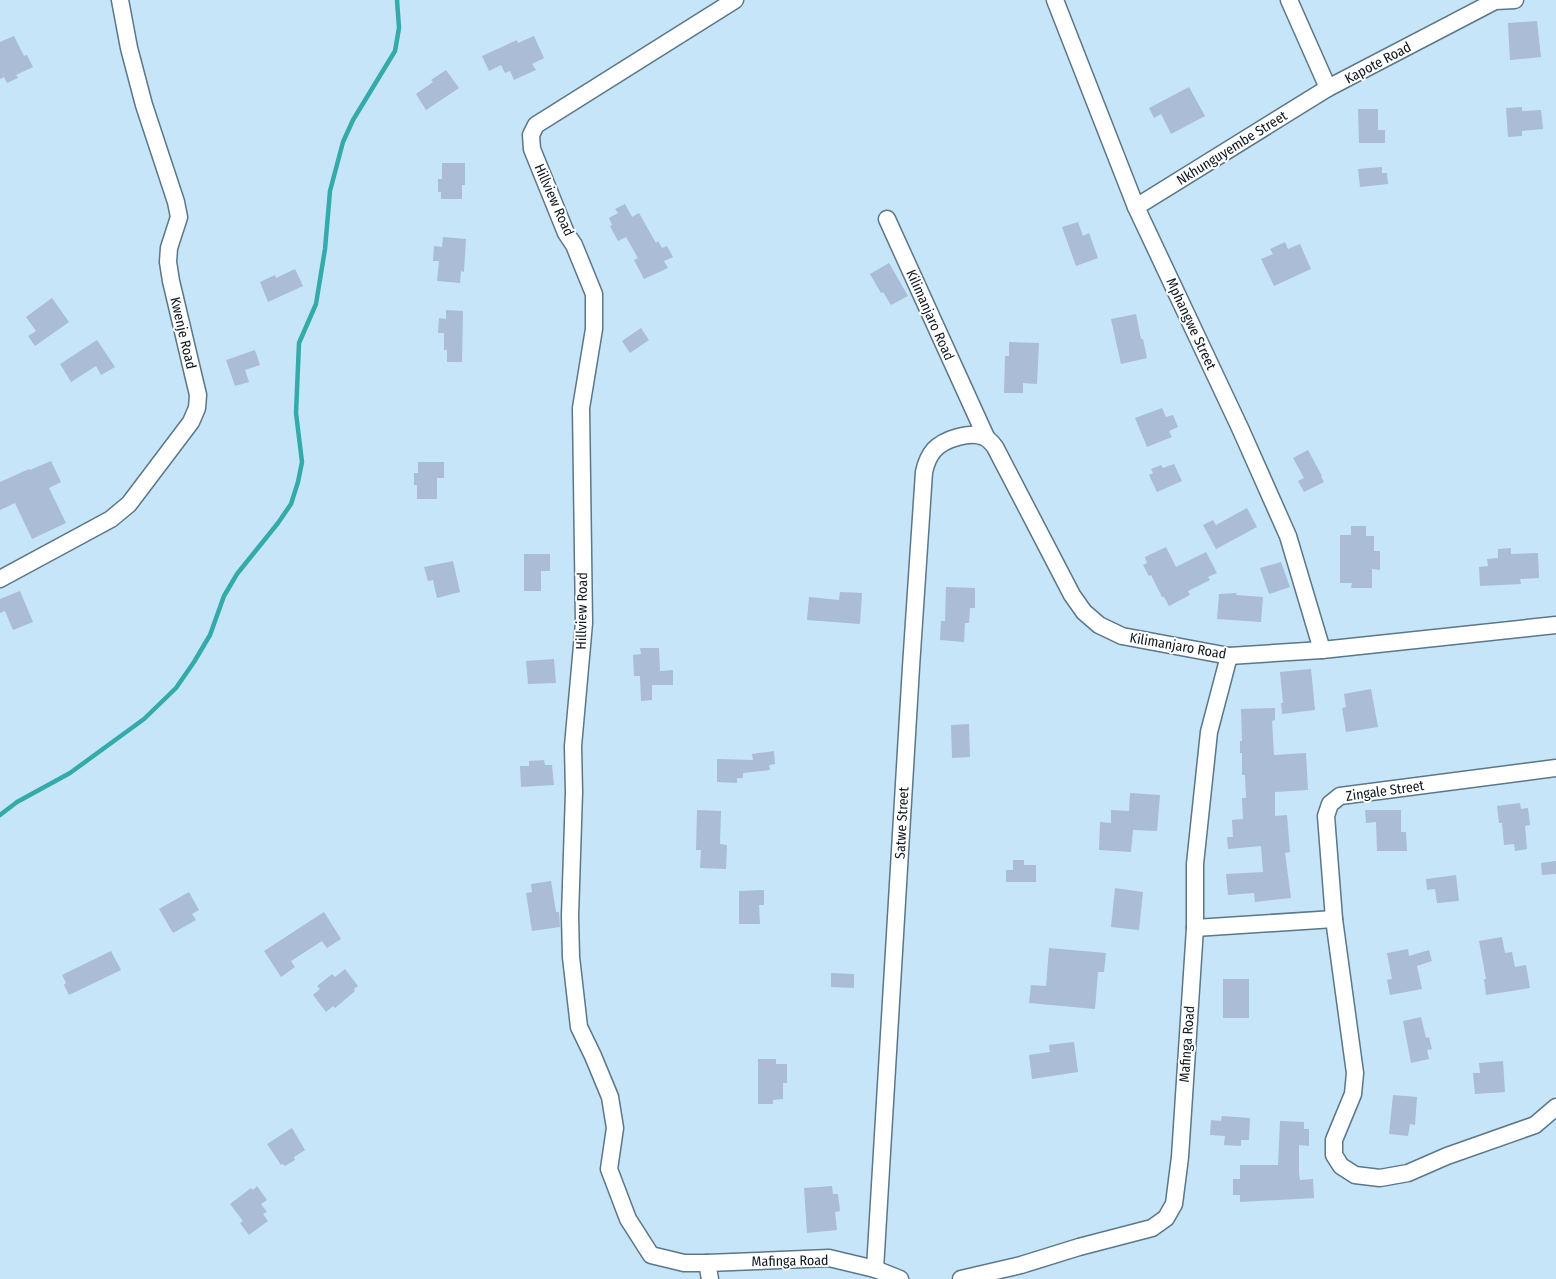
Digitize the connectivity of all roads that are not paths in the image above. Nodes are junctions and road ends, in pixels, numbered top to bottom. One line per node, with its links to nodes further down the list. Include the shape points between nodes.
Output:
1 (120, 0): 11 (street, Kwenje Road, via 144,105 179,217 168,262 198,395 197,408 191,422 129,504 111,519)
2 (735, 0): 20 (street, Hillview Road, via 536,125 531,135 535,158 594,294 594,329 581,408 584,623 573,746 570,924 578,1027 610,1097 615,1128 609,1169 628,1219 651,1254)
3 (1055, 0): 8 (street, Mphangwe Street)
4 (1289, 0): 7 (street, Kapote Road)
5 (1515, 0): 6 (street, Kapote Road)
6 (1495, 1): 7 (street, Kapote Road)
7 (1328, 88): 8 (street, Nkhunguyembe Street)
8 (1136, 207): 13 (street, Mphangwe Street, via 1288,536)
9 (887, 220): 10 (street, Kilimanjaro Road)
10 (991, 442): 14 (street, Kilimanjaro Road, via 1084,612 1099,625 1122,636); 19 (street, Satwe Street, via 973,434 956,437 935,449 927,459 924,472)
11 (0, 578)
12 (1556, 626): 13 (street, Kilimanjaro Road)
13 (1322, 650): 14 (street, Kilimanjaro Road)
14 (1229, 656): 17 (street, Mafinga Road, via 1209,732 1195,864)
15 (1556, 768): 16 (street, Zingale Street, via 1340,796 1330,804 1326,816)
16 (1334, 919): 17 (street); 18 (street, Zingale Street, via 1355,1073 1353,1094 1334,1140 1334,1155 1341,1166 1354,1175 1380,1178 1408,1174 1447,1156 1535,1125)
17 (1195, 928): 22 (street, Mafinga Road, via 1180,1157 1174,1204 1166,1218 1152,1228)
18 (1556, 1107)
19 (875, 1269): 20 (street, Mafinga Road, via 829,1258); 21 (street, Mafinga Road)
20 (708, 1271)
21 (900, 1279)
22 (961, 1279)

